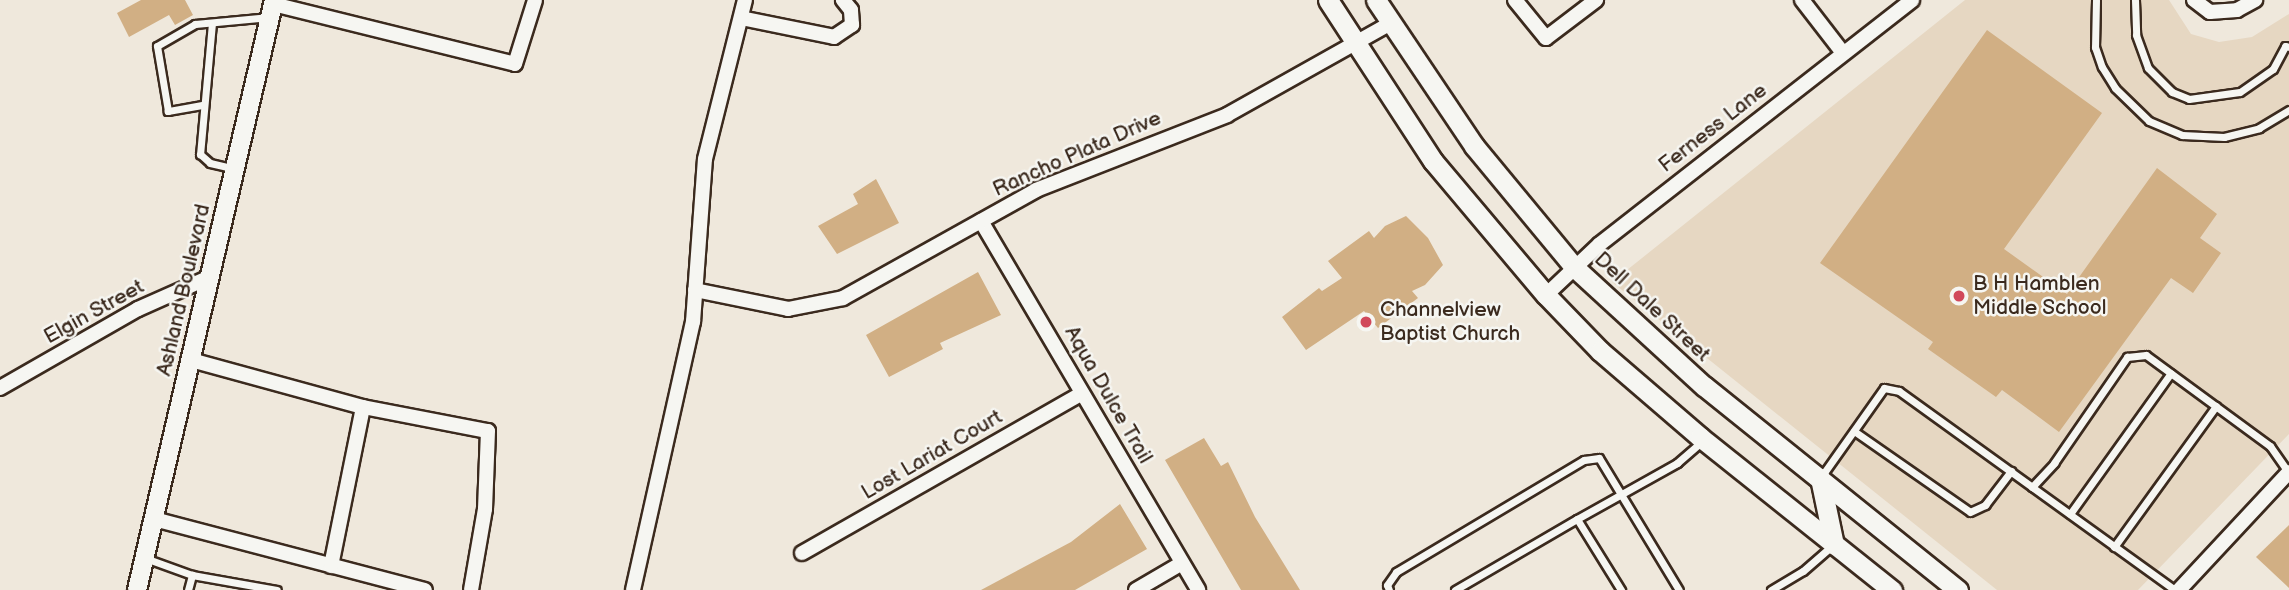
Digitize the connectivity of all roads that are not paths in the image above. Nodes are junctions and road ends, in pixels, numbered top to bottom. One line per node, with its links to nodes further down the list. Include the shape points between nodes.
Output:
1 (535, 0): 14 (street, via 515,64)
2 (745, 0): 15 (street)
3 (843, 0): 15 (street, via 851,10 852,25 834,37)
4 (1328, 0): 18 (main road)
5 (1376, 0): 17 (main road, Dell Dale Street)
6 (1515, 0): 7 (street, via 1546,38)
7 (1596, 0)
8 (1802, 0): 20 (street)
9 (1912, 0): 20 (street, Ferness Lane)
10 (2096, 0): 22 (lane, via 2095,47 2102,67 2115,88 2149,121 2182,135 2224,137 2259,128)
11 (2135, 0): 19 (lane, via 2136,35 2148,68 2172,92 2189,99 2240,92 2273,69 2284,46)
12 (2194, 0): 13 (street, via 2210,12 2237,10)
13 (2255, 0)
14 (273, 7): 16 (lane); 23 (street, Ashland Boulevard)
15 (741, 18): 27 (street, via 705,159)
16 (212, 23): 21 (lane); 21 (lane, via 177,32 157,46 168,111)
17 (1391, 23): 18 (street, Rancho Plata Drive); 25 (main road, Dell Dale Street, via 1474,146)
18 (1353, 44): 24 (street, Rancho Plata Drive, via 1227,115 1099,162); 28 (main road, via 1433,161)
19 (2289, 47)
20 (1843, 53): 25 (street, Ferness Lane)
21 (202, 105): 23 (lane, via 200,154 210,163)
22 (2289, 110)
23 (235, 169): 26 (street, Ashland Boulevard)
24 (981, 221): 27 (street, Rancho Plata Drive, via 843,298 818,307 764,307); 32 (street, Aqua Dulce Trail)
25 (1575, 268): 28 (street, Ferness Lane); 39 (main road, Dell Dale Street, via 1704,386)
26 (210, 277): 29 (street, Ashland Boulevard); 31 (street, Elgin Street, via 138,309)
27 (695, 290): 57 (street, via 684,378)
28 (1546, 295): 36 (main road, via 1600,351)
29 (191, 360): 34 (street); 43 (street, Ashland Boulevard)
30 (2171, 373): 33 (lane); 40 (lane, via 2146,355 2127,357); 42 (lane)
31 (0, 388)
32 (1082, 393): 47 (street, Lost Lariat Court); 49 (street, Aqua Dulce Trail)
33 (2216, 406): 38 (lane, via 2270,446); 46 (lane)
34 (363, 407): 50 (street); 56 (street, via 488,430 485,509)
35 (1854, 431): 37 (lane, via 1970,512 1985,505); 37 (lane, via 1884,388 1899,391); 39 (lane)
36 (1703, 439): 41 (lane, via 1677,463); 45 (main road)
37 (2011, 471): 40 (lane)
38 (2289, 472): 67 (street)
39 (1820, 478): 45 (main road); 66 (main road, Dell Dale Street)
40 (2032, 487): 42 (lane)
41 (1620, 494): 44 (lane); 60 (lane, via 1599,458 1584,460 1396,572 1387,585); 63 (lane)
42 (2070, 514): 46 (lane)
43 (153, 519): 48 (street, Ashland Boulevard); 50 (street)
44 (1577, 519): 61 (lane); 62 (lane)
45 (1834, 545): 64 (lane, via 1803,572); 65 (main road)
46 (2114, 547): 67 (lane)
47 (802, 554)
48 (145, 558): 51 (lane); 52 (street, Ashland Boulevard)
49 (1182, 563): 58 (street); 59 (street, Aqua Dulce Trail)
50 (331, 566): 55 (street)
51 (192, 575): 53 (lane); 54 (lane)
52 (137, 590)
53 (188, 590)
54 (277, 590)
55 (425, 590)
56 (471, 590)
57 (633, 590)
58 (1136, 590)
59 (1198, 590)
60 (1390, 590)
61 (1455, 590)
62 (1621, 590)
63 (1679, 590)
64 (1771, 590)
65 (1892, 590)
66 (1958, 590)
67 (2177, 590)

